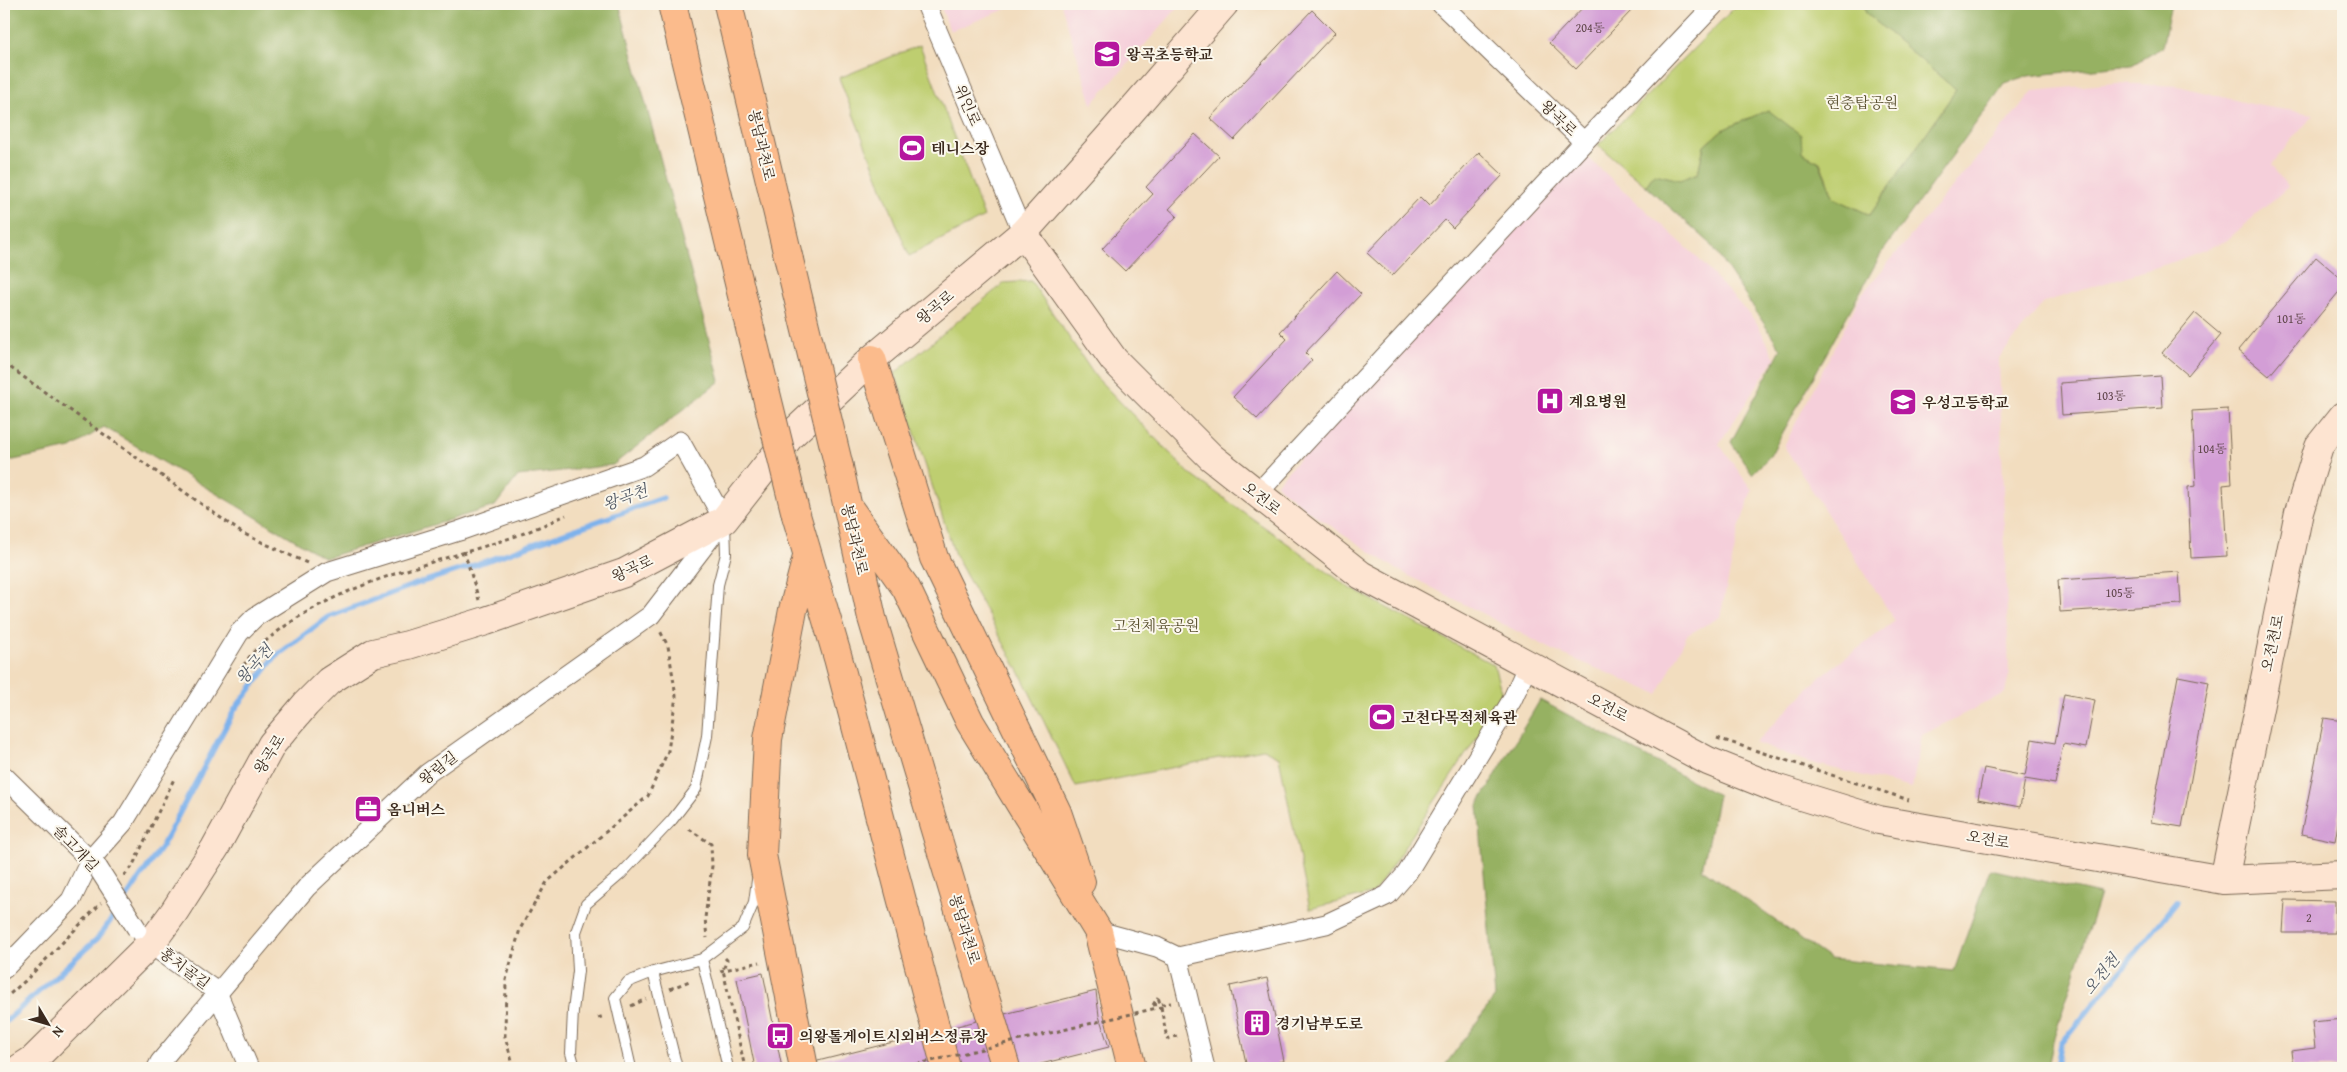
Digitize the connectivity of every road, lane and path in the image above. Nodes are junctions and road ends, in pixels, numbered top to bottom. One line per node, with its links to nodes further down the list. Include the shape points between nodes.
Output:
1 (672, 4): 16 (highway, bridge)
2 (728, 4): 13 (highway, 봉담과천로, bridge)
3 (926, 4): 8 (street, 위인로)
4 (1224, 4): 8 (street, 왕곡로)
5 (1441, 4): 7 (street, 왕곡로)
6 (1715, 4): 7 (street, 왕곡로)
7 (1584, 142): 12 (street)
8 (1023, 233): 9 (street, 왕곡로); 12 (street, 오전로, via 1114,360 1210,457)
9 (872, 359): 14 (street, 왕곡로, via 791,435); 28 (highway, via 934,558 1057,812)
10 (4, 363): 17 (path, via 242,533)
11 (2343, 416): 27 (street, 오전천로, via 2319,446 2299,512)
12 (1258, 494): 20 (street, 오전로, via 1361,575)
13 (848, 507): 28 (highway, via 906,588 970,722); 49 (highway, 봉담과천로, via 872,618)
14 (724, 520): 15 (street, via 680,440 644,466); 18 (street, 왕림길); 19 (street, 왕곡로, via 624,573); 42 (lane, via 726,554 718,586 707,736 696,789 672,820 621,874 586,904 576,932 578,971 571,1053)
15 (459, 531): 17 (street); 19 (path)
16 (808, 557): 24 (highway, via 793,610 768,739); 48 (highway)
17 (327, 572): 25 (street, via 255,617 239,633 123,823)
18 (651, 615): 34 (street, 왕림길, via 428,773 307,887); 41 (path, via 668,646 676,696 668,751 648,796 548,882 520,929 506,980 506,1038)
19 (486, 621): 29 (street, 왕곡로, via 373,653 329,680 272,744 215,848 174,912)
20 (1528, 665): 27 (street, 오전로, via 1708,761 1778,789 1879,820); 30 (street, via 1512,700 1407,872 1388,895 1326,924)
21 (1708, 735): 23 (path)
22 (4, 776): 25 (street, 솔고개길)
23 (1915, 802)
24 (762, 855): 31 (lane, via 754,902 743,928); 46 (highway)
25 (94, 864): 29 (street, 솔고개길, bridge); 32 (street, via 71,900)
26 (2343, 875): 27 (street, 오전로)
27 (2224, 880)
28 (1098, 931): 30 (street, via 1157,946); 50 (highway)
29 (144, 936): 34 (street, 홍치골길); 38 (street, 왕곡로, via 34,1059)
30 (1178, 957): 51 (street)
31 (702, 959): 33 (lane); 45 (lane)
32 (4, 969)
33 (653, 972): 43 (lane, via 628,982 615,998); 44 (lane)
34 (217, 992): 39 (street, 왕림길); 40 (street, 홍치골길)
35 (1161, 1007): 36 (path, bridge, via 1158,997 1153,1005 1170,1002); 37 (path, via 1167,1039 1177,1037); 47 (path, bridge)
36 (1172, 1010)
37 (1176, 1028)
38 (20, 1068)
39 (157, 1068)
40 (249, 1068)
41 (514, 1068)
42 (575, 1068)
43 (631, 1068)
44 (677, 1068)
45 (728, 1068)
46 (804, 1068)
47 (901, 1068)
48 (946, 1068)
49 (1006, 1068)
50 (1132, 1068)
51 (1205, 1068)

